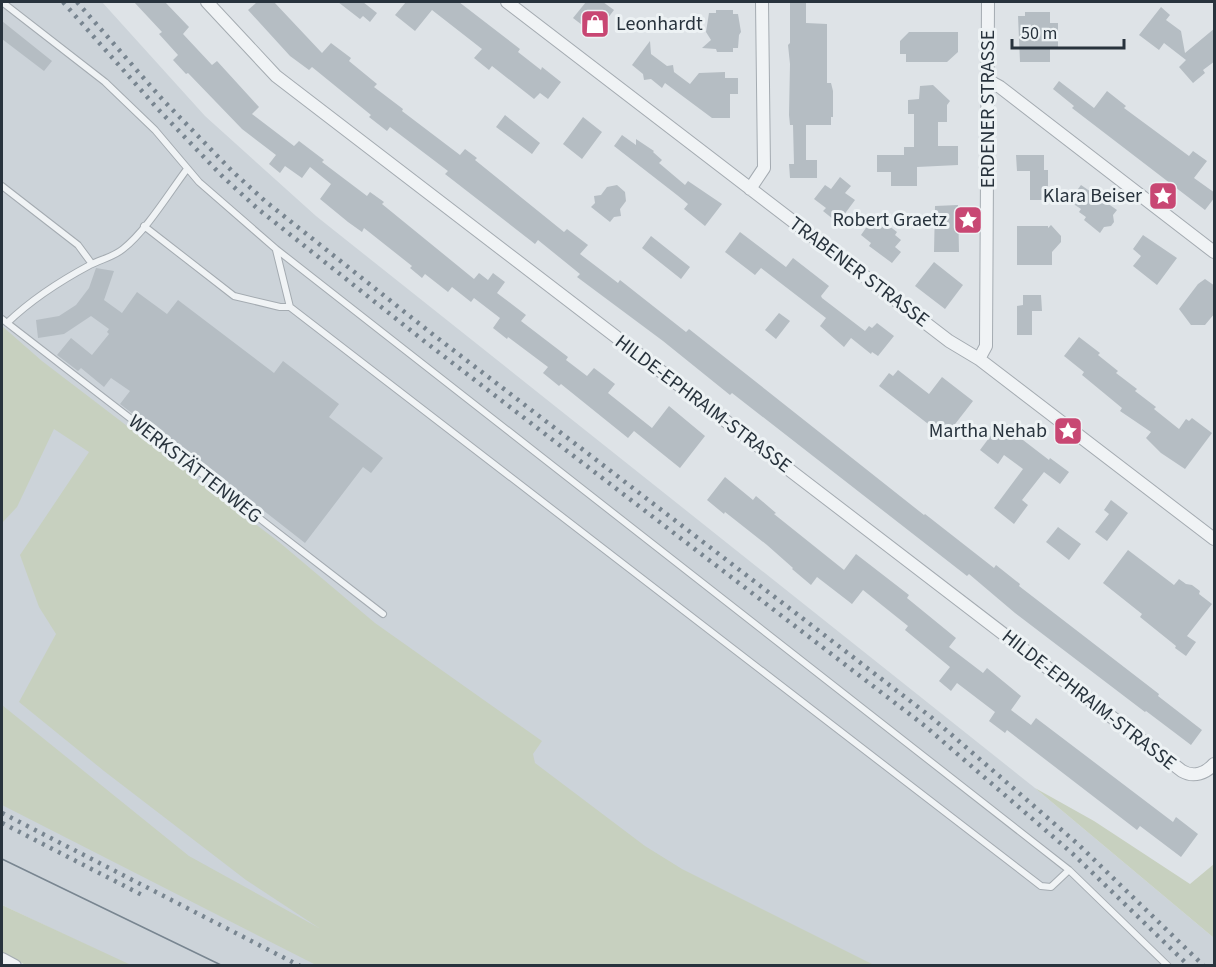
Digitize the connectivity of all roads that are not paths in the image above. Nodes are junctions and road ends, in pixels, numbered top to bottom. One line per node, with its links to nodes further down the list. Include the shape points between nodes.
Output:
1 (2, 2): 7 (lane, via 105,82 155,130)
2 (207, 2): 19 (street, HILDE-EPHRAIM-STRASSE, via 276,76 1182,771 1200,773)
3 (507, 2): 9 (street, TRABENER STRASSE)
4 (762, 2): 9 (street, via 764,168)
5 (988, 2): 6 (street, ERDENER STRASSE)
6 (989, 81): 12 (street); 16 (street, ERDENER STRASSE, via 986,346)
7 (187, 169): 10 (lane, WERKSTÄTTENWEG); 11 (lane)
8 (2, 186): 13 (lane, via 78,245)
9 (750, 189): 16 (street, TRABENER STRASSE, via 949,341)
10 (144, 226): 13 (lane, WERKSTÄTTENWEG, via 125,248); 14 (lane, via 234,296)
11 (276, 249): 14 (lane); 20 (lane)
12 (1215, 252)
13 (92, 264): 15 (lane, WERKSTÄTTENWEG)
14 (290, 307): 20 (lane, via 1041,886 1052,887)
15 (4, 321): 18 (lane, WERKSTÄTTENWEG)
16 (979, 358): 17 (street, TRABENER STRASSE)
17 (1215, 539)
18 (383, 614)
19 (1215, 764)
20 (1069, 870): 23 (lane)
21 (2, 959): 22 (street)
22 (15, 966)
23 (1168, 966)

